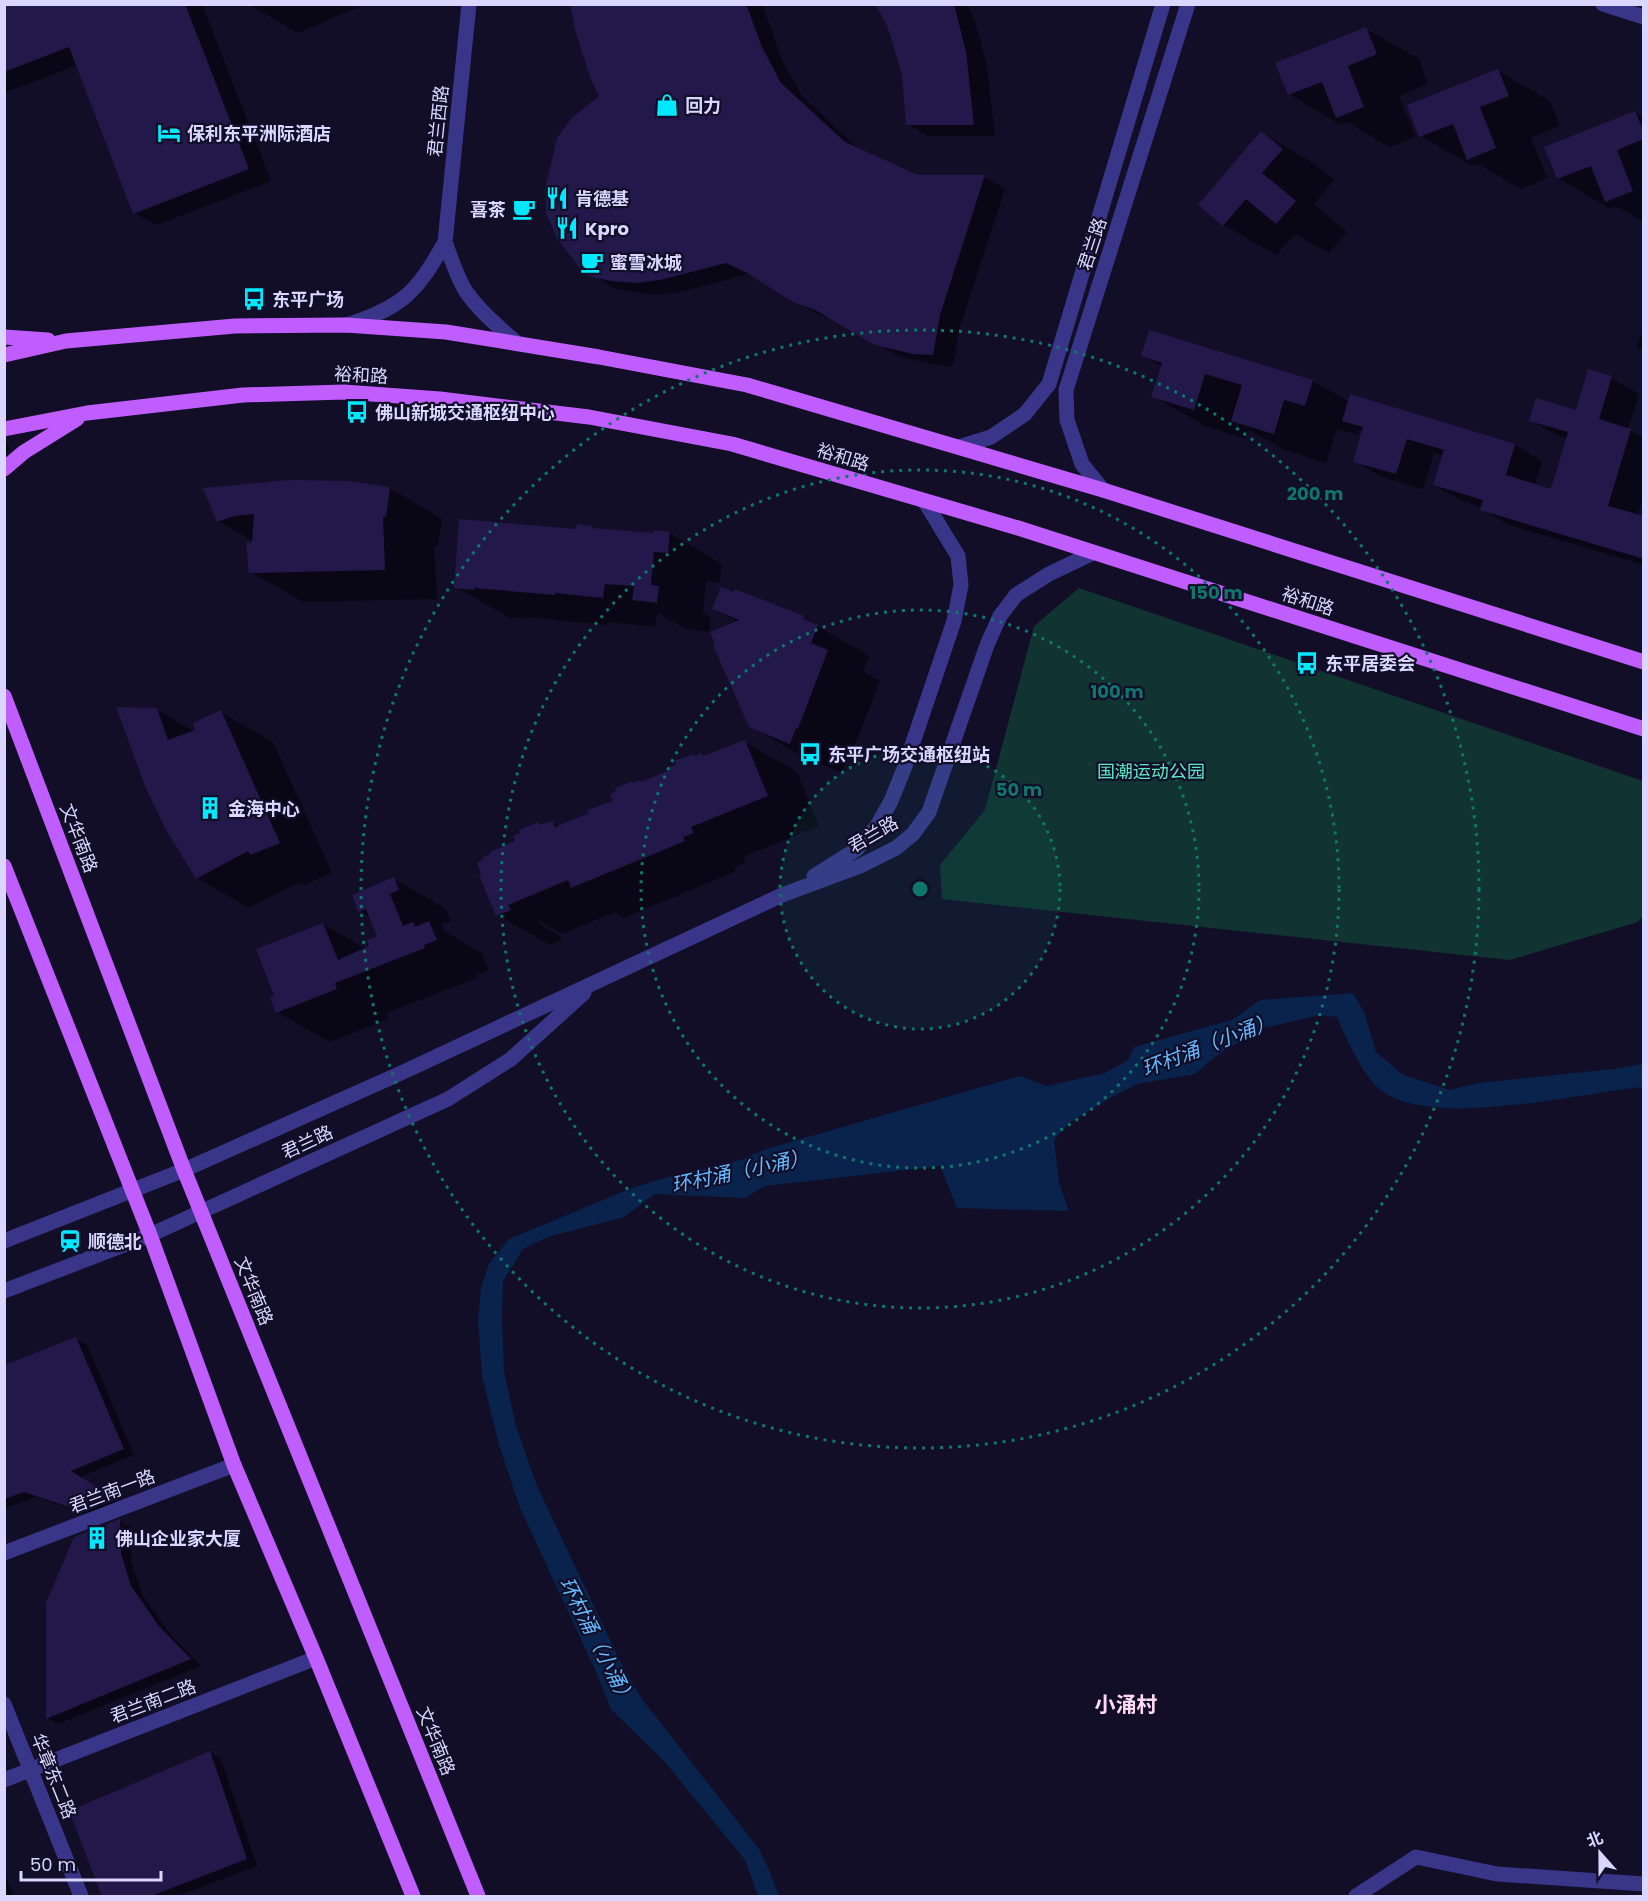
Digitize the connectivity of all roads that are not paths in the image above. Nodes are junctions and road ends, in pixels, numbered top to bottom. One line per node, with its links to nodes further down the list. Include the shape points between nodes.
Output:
1 (469, 4): 6 (street, 君兰西路)
2 (1163, 4): 14 (street, 君兰路, via 1049,384 1025,414 991,437)
3 (1188, 4): 16 (street, 君兰路, via 1066,390 1067,420 1082,464)
4 (1603, 4): 5 (street)
5 (1644, 17)
6 (445, 242): 7 (street, via 426,275 407,296 377,315); 10 (street, via 465,290)
7 (346, 325): 9 (main road, via 235,326); 10 (main road, via 446,332)
8 (4, 337): 9 (main road)
9 (66, 341): 11 (main road)
10 (518, 344): 14 (main road, via 747,385)
11 (4, 355)
12 (87, 413): 13 (main road, 裕和路); 15 (main road, via 24,452); 17 (main road, 裕和路, via 254,394 344,392 440,399 589,417 732,444)
13 (4, 429)
14 (959, 447): 16 (main road)
15 (4, 470)
16 (1103, 490): 19 (main road)
17 (925, 502): 18 (main road, 裕和路); 23 (street, via 958,556 960,585 954,621 904,769 877,826 857,849)
18 (1093, 553): 21 (main road, 裕和路); 23 (street, 君兰路, via 1016,595 1000,616 929,812 913,834 896,848 860,866)
19 (1644, 662)
20 (4, 696): 25 (main road, 文华南路)
21 (1644, 729)
22 (4, 866): 26 (main road)
23 (782, 895): 24 (street, 君兰路)
24 (598, 981): 25 (street, 君兰路); 27 (street, 君兰路, via 511,1059 448,1099)
25 (184, 1170): 26 (street, 君兰路); 27 (main road, 文华南路)
26 (132, 1190): 28 (main road); 29 (street, 君兰路)
27 (201, 1213): 28 (street, 君兰路); 40 (main road, 文华南路)
28 (150, 1235): 30 (street, 君兰路); 31 (main road)
29 (4, 1241)
30 (4, 1291)
31 (234, 1465): 32 (street, 君兰南一路); 33 (main road)
32 (4, 1553)
33 (316, 1658): 35 (street, 君兰南二路); 39 (main road)
34 (4, 1704): 35 (street, 华章东二路)
35 (31, 1770): 36 (street, 君兰南二路); 38 (street, 华章东二路)
36 (4, 1780)
37 (1644, 1884): 41 (street, via 1497,1874 1416,1857)
38 (81, 1896)
39 (413, 1896)
40 (478, 1896)
41 (1356, 1896)

